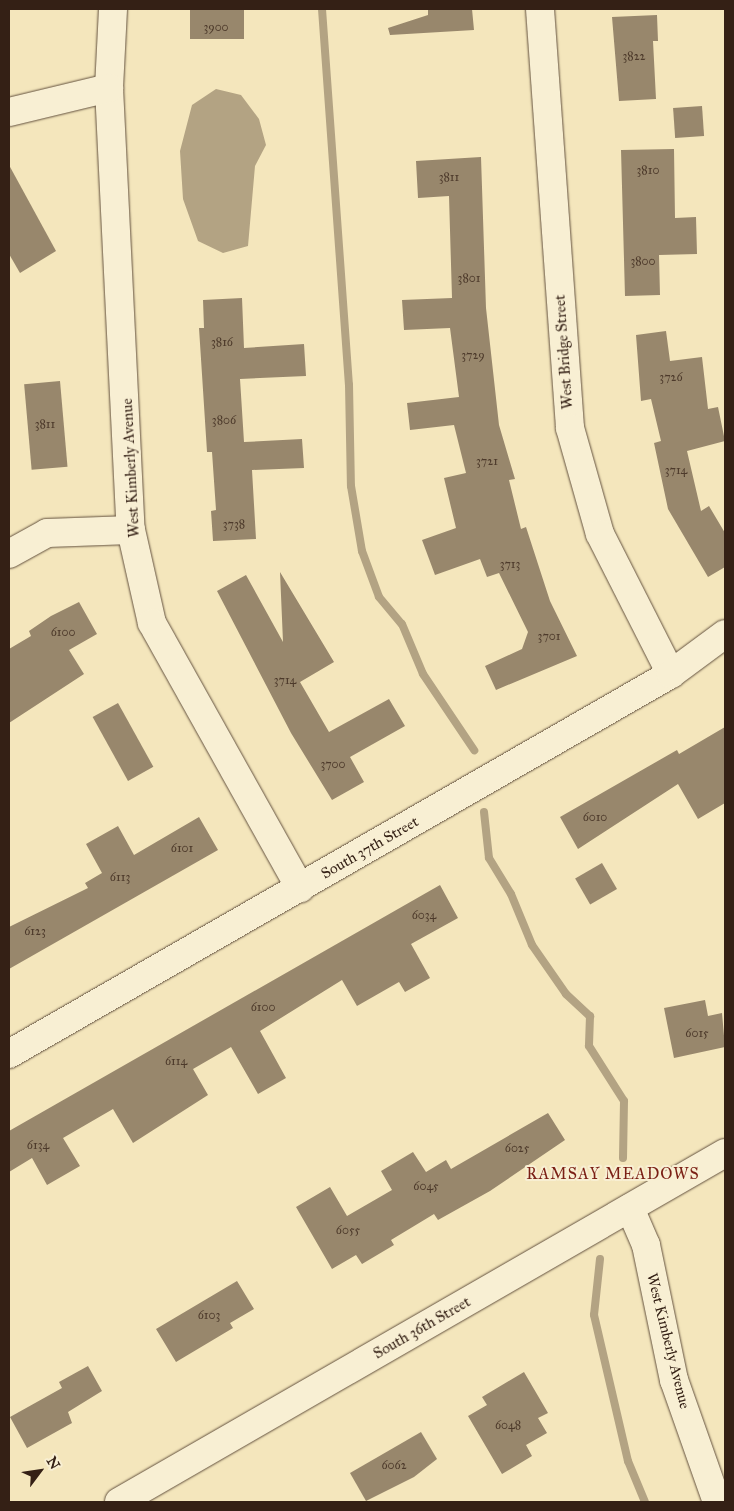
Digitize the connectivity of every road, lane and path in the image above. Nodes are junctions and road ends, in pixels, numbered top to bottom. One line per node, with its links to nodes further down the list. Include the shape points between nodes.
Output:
1 (113, 9): 3 (street, West Kimberly Avenue)
2 (540, 9): 8 (street, West Bridge Street, via 570,428 600,534)
3 (109, 88): 4 (street); 5 (street, West Kimberly Avenue)
4 (9, 112)
5 (131, 530): 6 (street, via 47,533); 9 (street, West Kimberly Avenue, via 152,623)
6 (9, 554)
7 (725, 634): 8 (street, South 37th Street)
8 (671, 674): 9 (street, South 37th Street)
9 (300, 888): 10 (street, South 37th Street)
10 (9, 1054)
11 (725, 1153): 12 (street, South 36th Street)
12 (630, 1208): 13 (street, South 36th Street); 14 (street, West Kimberly Avenue, via 646,1245 674,1380)
13 (119, 1502)
14 (717, 1502)

